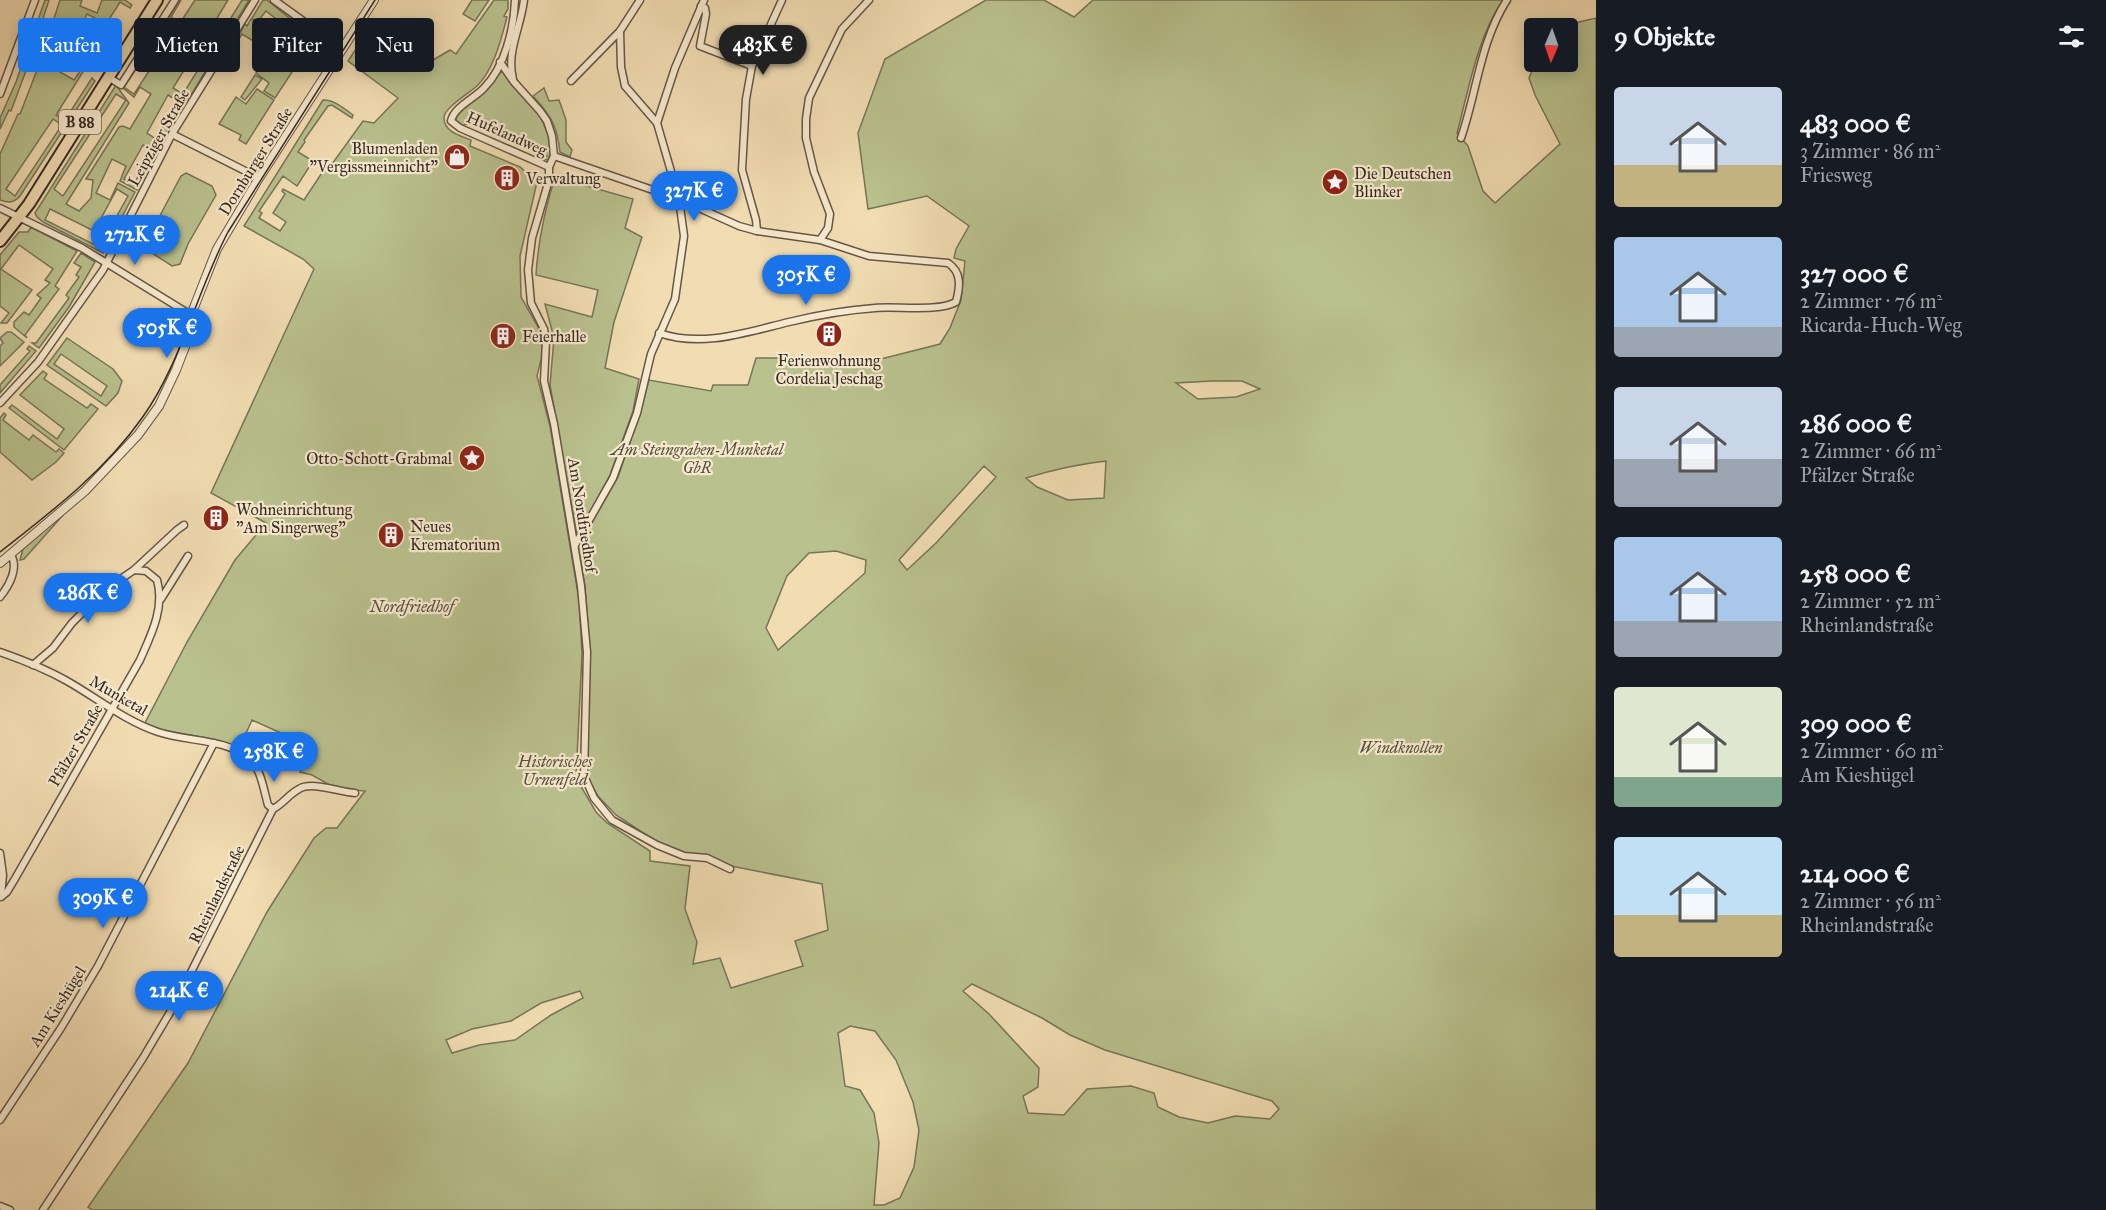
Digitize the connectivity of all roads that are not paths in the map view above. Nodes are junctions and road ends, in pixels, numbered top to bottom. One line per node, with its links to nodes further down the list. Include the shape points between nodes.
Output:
1 (34, 0): 27 (street)
2 (157, 0): 14 (main road, B 88)
3 (175, 0): 16 (street)
4 (255, 0): 29 (street, Leipziger Straße)
5 (274, 0): 17 (street)
6 (374, 0): 19 (street, Dornburger Straße)
7 (515, 0): 20 (street, Hufelandweg, via 510,36)
8 (525, 0): 26 (street, via 512,52 510,68)
9 (640, 0): 18 (street)
10 (782, 0): 22 (street)
11 (869, 0): 38 (street, via 842,29 809,98 806,138 830,214 828,228)
12 (1507, 0): 30 (street, via 1496,17 1477,71)
13 (703, 3): 22 (street, via 706,14 700,46); 28 (street)
14 (149, 12): 15 (street); 24 (main road, B 88)
15 (157, 18)
16 (163, 18)
17 (299, 18)
18 (620, 31): 25 (street); 28 (street, via 626,86)
19 (343, 47)
20 (501, 62): 26 (street, Hufelandweg); 32 (street, Hufelandweg, via 486,86 455,113 452,123)
21 (134, 64): 24 (street, via 121,85)
22 (752, 66): 37 (street, via 742,170)
23 (327, 72): 33 (street, Dornburger Straße)
24 (108, 77): 36 (main road, B 88)
25 (571, 81)
26 (514, 82): 31 (street, Hufelandweg, via 547,122)
27 (0, 94)
28 (657, 123): 34 (street)
29 (172, 134): 33 (street); 40 (street, Leipziger Straße)
30 (1461, 138)
31 (554, 156): 32 (street, Hufelandweg); 34 (street, Hufelandweg)
32 (549, 166): 45 (street, Am Nordfriedhof, via 528,270 531,303 544,329 544,381)
33 (259, 178): 41 (street, Dornburger Straße, via 217,249)
34 (679, 199): 37 (street, Hufelandweg); 42 (street, via 684,236 681,266 675,299)
35 (0, 208): 36 (street)
36 (19, 218): 39 (main road, B 88); 40 (street)
37 (756, 231): 38 (street, Hufelandweg)
38 (820, 240): 42 (street, Hufelandweg, via 869,256 948,262 955,267 959,281 956,302 942,308 844,311 709,339 682,339)
39 (0, 241)
40 (107, 262): 41 (street); 43 (street, Leipziger Straße, via 38,362)
41 (191, 315): 46 (street, Dornburger Straße, via 188,339 159,406 85,491)
42 (659, 333): 45 (street, via 637,414 613,478)
43 (0, 403)
44 (184, 525): 49 (street)
45 (575, 546): 59 (street, Am Nordfriedhof, via 587,652 584,776 594,798 612,820 653,843)
46 (11, 555): 48 (street, Dornburger Straße); 50 (street, via 12,575)
47 (188, 556): 51 (street, Pfälzer Straße)
48 (0, 563)
49 (135, 570): 51 (street, via 146,571 157,580); 53 (street, via 106,589)
50 (0, 597)
51 (160, 600): 54 (street, Pfälzer Straße, via 153,631)
52 (0, 652): 53 (street, Munketal)
53 (33, 665): 54 (street, Munketal, via 68,681)
54 (111, 710): 55 (street, Munketal, via 158,732); 60 (street, Pfälzer Straße, via 16,877)
55 (214, 744): 57 (street, Munketal, via 251,760); 61 (street, Am Kieshügel, via 98,966)
56 (355, 793): 57 (street, via 308,786)
57 (273, 809): 64 (street, Rheinlandstraße, via 175,1004)
58 (0, 853): 60 (street)
59 (730, 869)
60 (0, 898)
61 (0, 1120)
62 (0, 1206): 63 (street)
63 (10, 1210)
64 (43, 1210)

